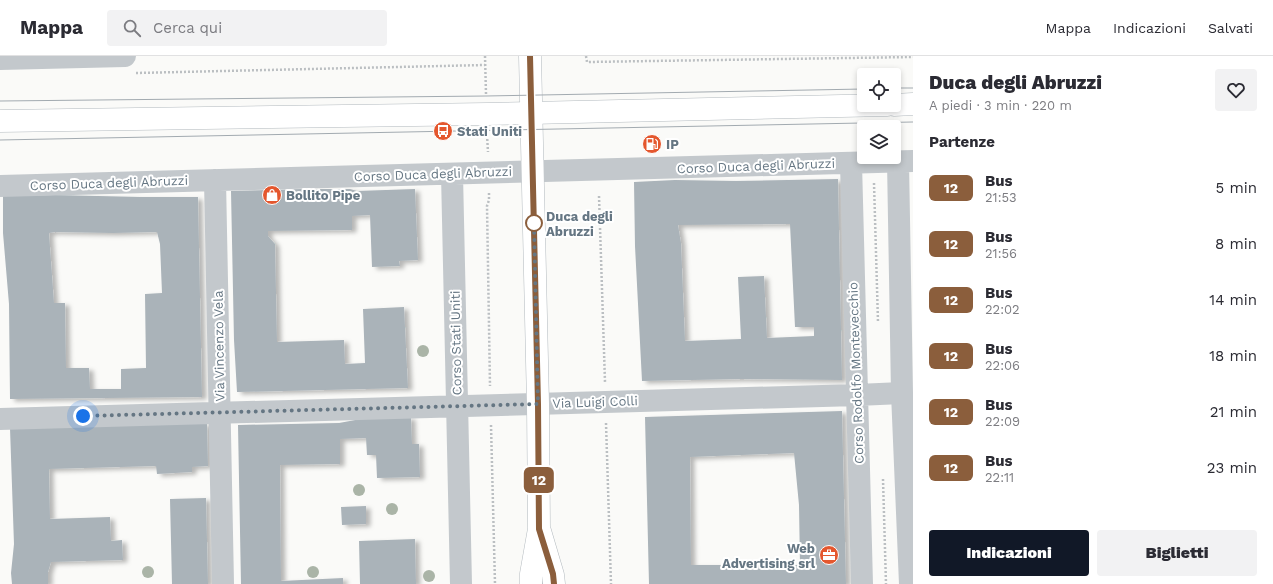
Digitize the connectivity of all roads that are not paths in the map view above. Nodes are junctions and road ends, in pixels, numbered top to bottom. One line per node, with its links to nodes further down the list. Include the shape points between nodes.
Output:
1 (530, 56): 7 (main road)
2 (0, 59): 3 (street)
3 (130, 65)
4 (913, 104): 5 (main road)
5 (901, 105)
6 (857, 106): 7 (main road)
7 (531, 112): 8 (main road); 11 (main road)
8 (0, 121)
9 (905, 161): 10 (street, Corso Duca degli Abruzzi); 15 (street)
10 (851, 163): 11 (street, Corso Duca degli Abruzzi); 16 (street, Corso Rodolfo Montevecchio)
11 (533, 172): 12 (street, Corso Duca degli Abruzzi); 17 (main road)
12 (452, 174): 13 (street, Corso Duca degli Abruzzi); 18 (street, Corso Stati Uniti)
13 (215, 180): 14 (street, Corso Duca degli Abruzzi); 19 (street, Via Vincenzo Vela)
14 (0, 186)
15 (902, 393): 16 (street, Via Luigi Colli); 27 (street)
16 (857, 395): 17 (street, Via Luigi Colli); 26 (street, Corso Rodolfo Montevecchio)
17 (538, 404): 18 (street, Via Luigi Colli); 21 (main road)
18 (457, 406): 19 (street, Via Luigi Colli); 23 (street, Corso Stati Uniti)
19 (220, 413): 20 (street, Via Luigi Colli); 22 (street, Via Vincenzo Vela)
20 (0, 419)
21 (539, 529): 24 (main road); 25 (main road)
22 (223, 584)
23 (461, 584)
24 (531, 584)
25 (554, 584)
26 (862, 584)
27 (910, 584)

